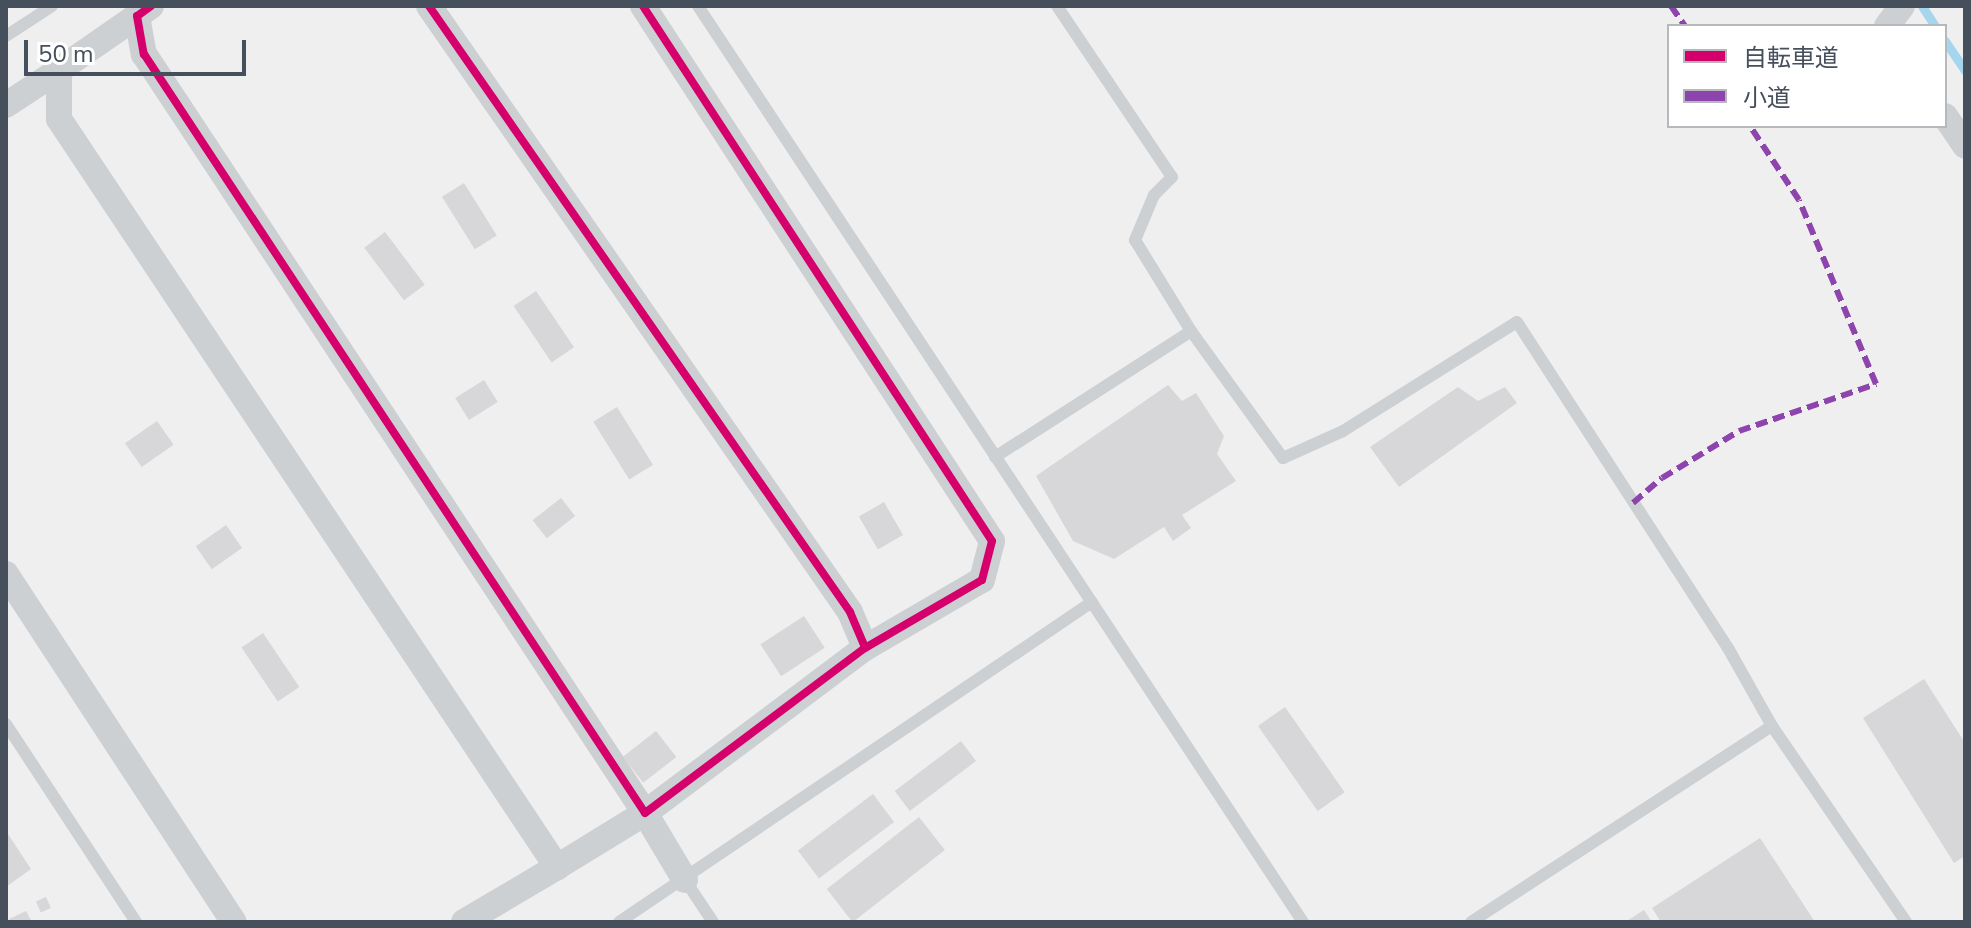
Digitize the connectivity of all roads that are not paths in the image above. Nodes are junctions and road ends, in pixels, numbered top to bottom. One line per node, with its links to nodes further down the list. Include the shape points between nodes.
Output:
1 (52, 6): 11 (lane)
2 (429, 6): 20 (street, via 850,612)
3 (643, 6): 20 (street, via 992,541 982,580)
4 (698, 6): 17 (lane)
5 (1057, 6): 16 (lane, via 1172,177 1154,195 1135,240)
6 (1874, 6): 9 (street)
7 (1902, 6): 10 (street)
8 (144, 11): 12 (street); 23 (street, via 144,54)
9 (1886, 24)
10 (1888, 24)
11 (6, 36)
12 (59, 70): 13 (street); 24 (street, via 59,119)
13 (6, 105)
14 (1947, 119): 15 (street)
15 (1965, 146)
16 (1191, 331): 17 (lane); 22 (lane, via 1283,458 1343,431 1517,322 1728,648)
17 (995, 457): 19 (lane)
18 (6, 574): 27 (street)
19 (1092, 602): 25 (lane); 31 (lane)
20 (865, 648): 23 (street)
21 (6, 724): 26 (lane)
22 (1772, 726): 32 (lane); 33 (lane)
23 (645, 813): 24 (street); 25 (street)
24 (557, 867): 28 (street)
25 (685, 880): 29 (lane); 30 (lane)
26 (136, 922)
27 (234, 922)
28 (464, 922)
29 (619, 922)
30 (713, 922)
31 (1303, 922)
32 (1471, 922)
33 (1906, 922)

